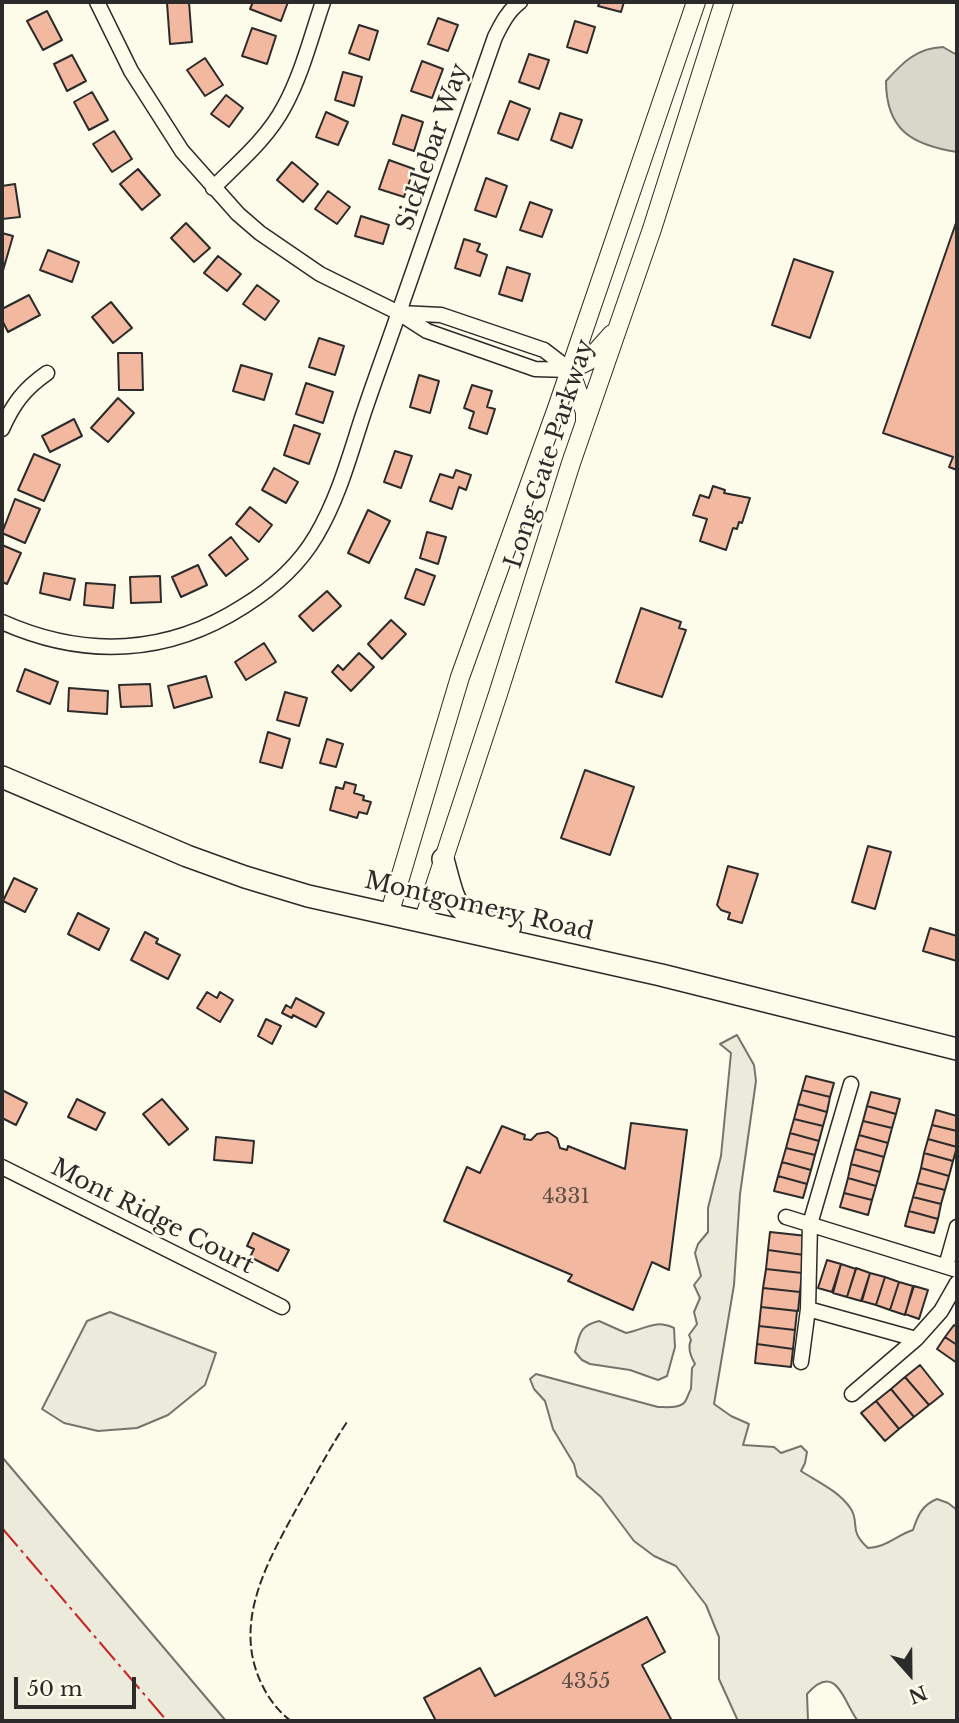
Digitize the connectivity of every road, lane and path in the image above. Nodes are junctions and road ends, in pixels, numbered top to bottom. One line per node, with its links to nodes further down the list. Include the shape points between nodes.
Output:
1 (97, 2): 6 (street, via 159,117)
2 (323, 2): 6 (street, via 283,110)
3 (520, 2): 7 (street, Sicklebar Way, via 495,37)
4 (696, 2): 8 (street, Long Gate Parkway)
5 (724, 2): 9 (street, Long Gate Parkway)
6 (213, 188): 7 (street, via 292,256 350,291)
7 (399, 313): 11 (street, via 427,331 535,369); 11 (street, via 441,316 518,341 544,350); 18 (street, Sicklebar Way, via 341,484 317,535 276,583 220,622 146,644 92,647 60,642)
8 (589, 314): 10 (street); 11 (street, Long Gate Parkway)
9 (618, 325): 10 (street); 13 (street, Long Gate Parkway)
10 (593, 356): 11 (street); 13 (street)
11 (570, 370): 14 (street); 15 (street, Long Gate Parkway)
12 (47, 373): 17 (street, via 18,397)
13 (601, 379): 14 (street); 16 (street, Long Gate Parkway)
14 (578, 390): 15 (street); 16 (street)
15 (557, 408): 21 (street, Long Gate Parkway, via 460,677)
16 (584, 425): 20 (street, Long Gate Parkway)
17 (2, 429)
18 (2, 622)
19 (2, 777): 21 (main road, Montgomery Road, via 245,877)
20 (443, 859): 22 (street, Long Gate Parkway); 23 (main road, via 454,901 463,912 489,922 656,959)
21 (389, 915): 22 (main road, Montgomery Road)
22 (423, 922): 23 (main road, Montgomery Road)
23 (661, 975): 24 (main road, Montgomery Road)
24 (957, 1049)
25 (851, 1084): 28 (street)
26 (2, 1167): 32 (street, Mont Ridge Court)
27 (786, 1217): 28 (street)
28 (810, 1224): 30 (street); 33 (street)
29 (957, 1227): 30 (street)
30 (952, 1268)
31 (957, 1283): 34 (street, via 941,1311)
32 (282, 1307)
33 (808, 1309): 34 (street); 35 (street)
34 (916, 1339): 36 (street)
35 (801, 1362)
36 (852, 1394)

